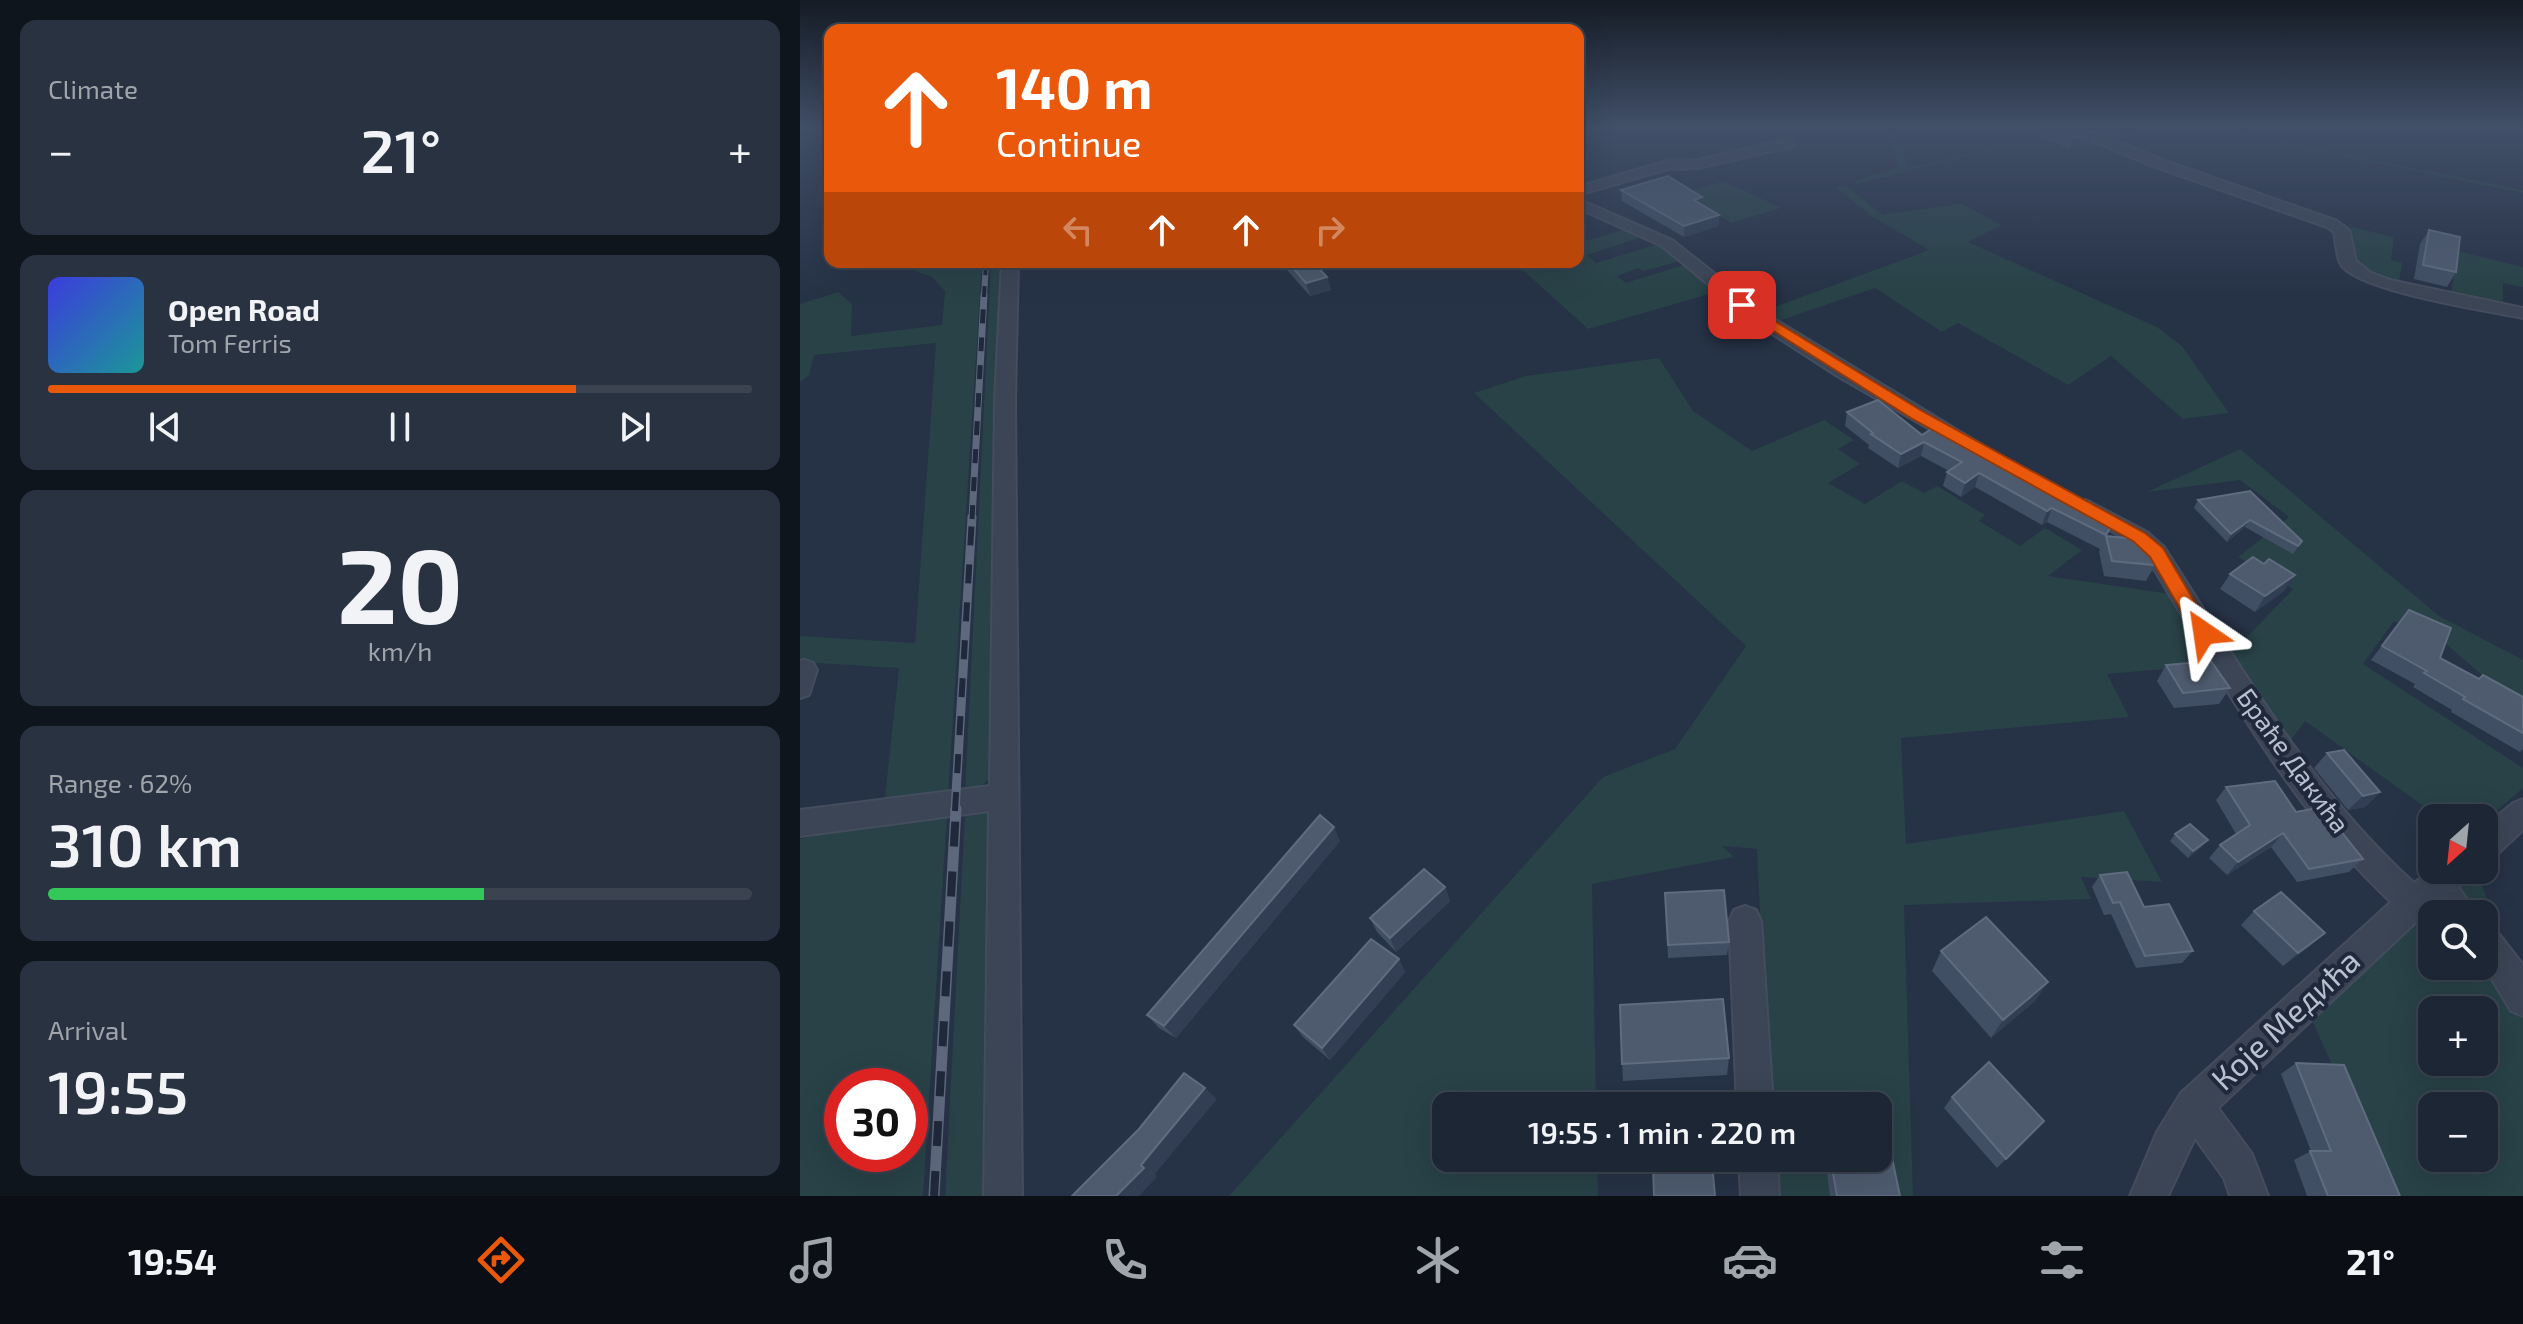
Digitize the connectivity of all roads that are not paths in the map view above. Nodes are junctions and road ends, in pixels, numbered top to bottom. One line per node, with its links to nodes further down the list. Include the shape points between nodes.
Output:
1 (2218, 184): 4 (street, via 2332,224 2341,230 2348,263 2373,280)
2 (1584, 206): 5 (street, via 1667,243 1742,305)
3 (1010, 268): 7 (street)
4 (2523, 313)
5 (1999, 461)
6 (2068, 497): 11 (street, Браће Дакића, via 2139,537 2156,553 2288,764 2364,857)
7 (1005, 797): 9 (street); 18 (street)
8 (2523, 812): 10 (street)
9 (800, 823)
10 (2498, 834)
11 (2435, 886): 16 (street, Које Медића)
12 (1745, 921): 15 (street)
13 (2498, 958): 14 (street)
14 (2523, 999)
15 (1754, 1092)
16 (2194, 1106): 20 (street, Које Медића, via 2170,1145); 21 (street, via 2239,1167)
17 (1759, 1172): 19 (street)
18 (1003, 1196)
19 (1760, 1196)
20 (2149, 1196)
21 (2249, 1196)

